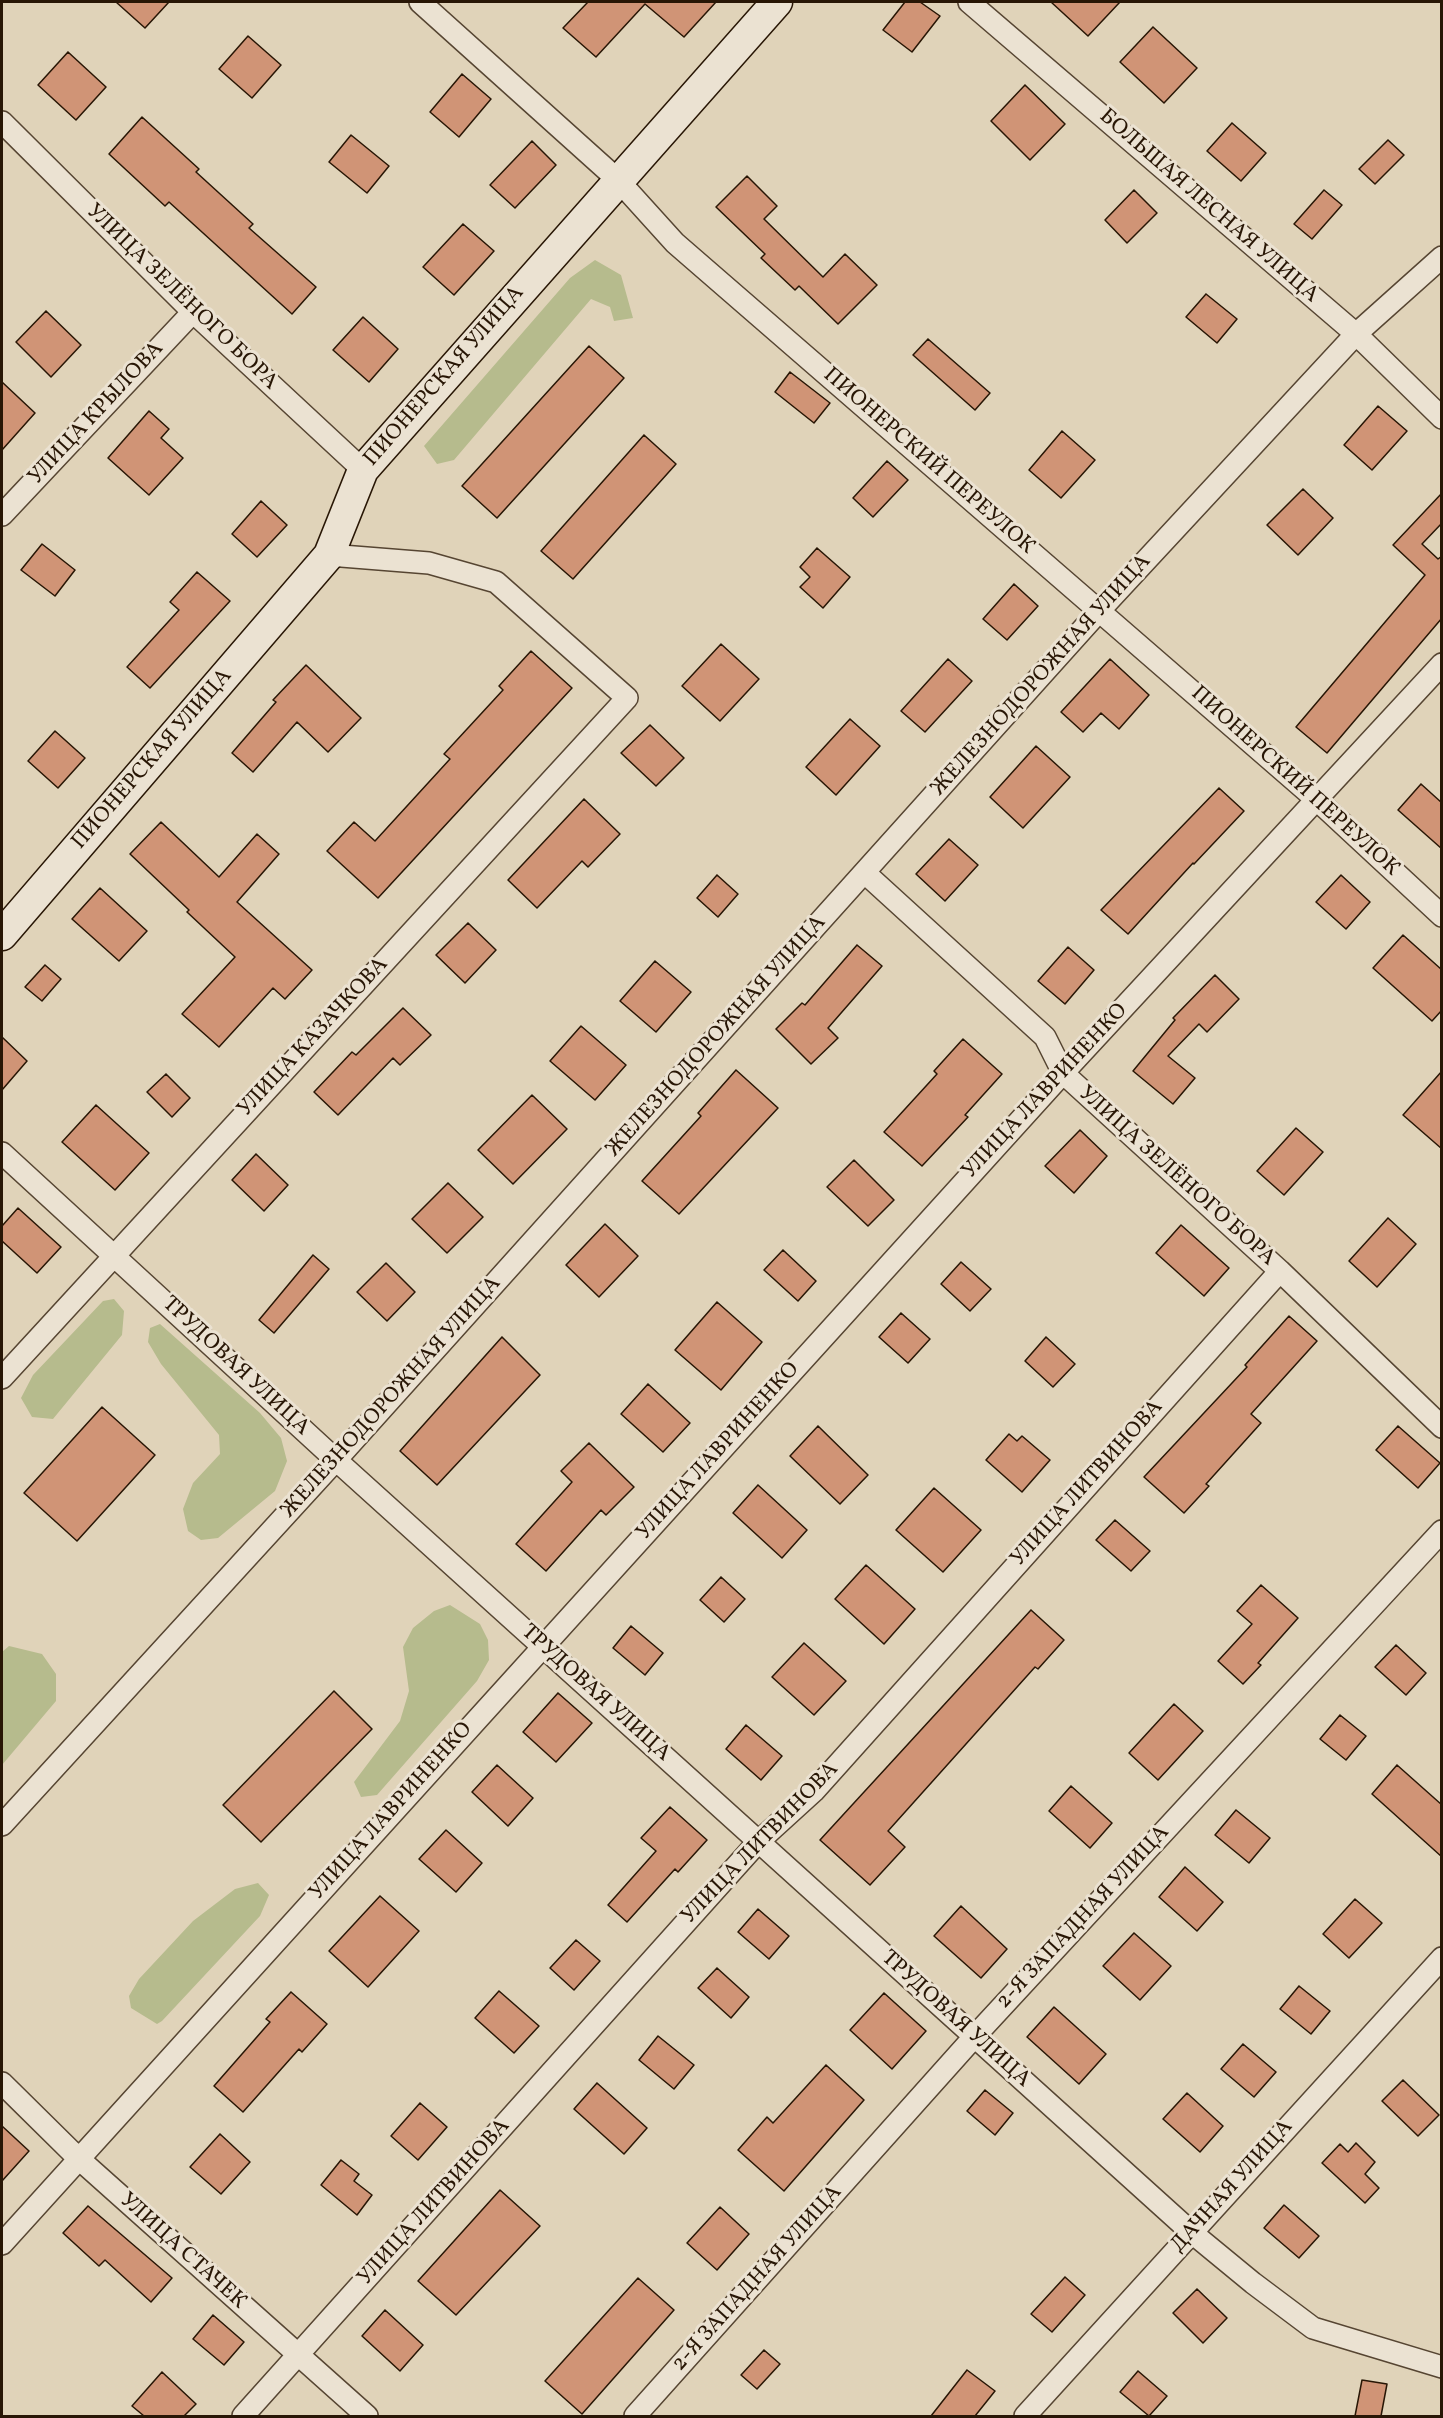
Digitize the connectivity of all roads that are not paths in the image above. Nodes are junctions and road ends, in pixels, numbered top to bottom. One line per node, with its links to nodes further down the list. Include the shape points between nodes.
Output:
1 (420, 2): 5 (street, ПИОНЕРСКИЙ ПЕРЕУЛОК)
2 (777, 2): 5 (street, ПИОНЕРСКАЯ УЛИЦА)
3 (969, 2): 8 (street, БОЛЬШАЯ ЛЕСНАЯ УЛИЦА)
4 (2, 122): 7 (street, УЛИЦА ЗЕЛЁНОГО БОРА)
5 (618, 180): 10 (street, ПИОНЕРСКАЯ УЛИЦА); 13 (street, ПИОНЕРСКИЙ ПЕРЕУЛОК, via 675,243)
6 (1442, 257): 8 (street, ЖЕЛЕЗНОДОРОЖНАЯ УЛИЦА)
7 (193, 312): 10 (street, УЛИЦА ЗЕЛЁНОГО БОРА); 11 (street, УЛИЦА КРЫЛОВА)
8 (1356, 334): 9 (street, БОЛЬШАЯ ЛЕСНАЯ УЛИЦА); 13 (street, ЖЕЛЕЗНОДОРОЖНАЯ УЛИЦА)
9 (1442, 418)
10 (363, 470): 12 (street, ПИОНЕРСКАЯ УЛИЦА)
11 (2, 515)
12 (329, 555): 18 (street, ПИОНЕРСКАЯ УЛИЦА); 21 (street, УЛИЦА КАЗАЧКОВА, via 429,563 496,582 627,698)
13 (1100, 610): 15 (street, ПИОНЕРСКИЙ ПЕРЕУЛОК); 16 (street, ЖЕЛЕЗНОДОРОЖНАЯ УЛИЦА)
14 (1442, 664): 15 (street, УЛИЦА ЛАВРИНЕНКО)
15 (1317, 800): 17 (street, ПИОНЕРСКИЙ ПЕРЕУЛОК); 19 (street, УЛИЦА ЛАВРИНЕНКО)
16 (865, 873): 19 (street, УЛИЦА ЗЕЛЁНОГО БОРА, via 1045,1037); 25 (street, ЖЕЛЕЗНОДОРОЖНАЯ УЛИЦА)
17 (1442, 916)
18 (2, 935)
19 (1063, 1073): 22 (street, УЛИЦА ЗЕЛЁНОГО БОРА); 27 (street, УЛИЦА ЛАВРИНЕНКО)
20 (2, 1152): 21 (street, ТРУДОВАЯ УЛИЦА)
21 (114, 1256): 23 (street, УЛИЦА КАЗАЧКОВА); 25 (street, ТРУДОВАЯ УЛИЦА)
22 (1280, 1271): 24 (street, УЛИЦА ЗЕЛЁНОГО БОРА); 29 (street, УЛИЦА ЛИТВИНОВА, via 822,1782)
23 (2, 1378)
24 (1442, 1427)
25 (336, 1460): 27 (street, ТРУДОВАЯ УЛИЦА); 28 (street, ЖЕЛЕЗНОДОРОЖНАЯ УЛИЦА)
26 (1442, 1531): 31 (street, 2-Я ЗАПАДНАЯ УЛИЦА)
27 (542, 1646): 29 (street, ТРУДОВАЯ УЛИЦА); 33 (street, УЛИЦА ЛАВРИНЕНКО)
28 (2, 1825)
29 (758, 1842): 31 (street, ТРУДОВАЯ УЛИЦА); 36 (street, УЛИЦА ЛИТВИНОВА)
30 (1442, 1958): 34 (street, ДАЧНАЯ УЛИЦА)
31 (974, 2037): 34 (street, ТРУДОВАЯ УЛИЦА); 40 (street, 2-Я ЗАПАДНАЯ УЛИЦА)
32 (2, 2083): 33 (street, УЛИЦА СТАЧЕК)
33 (78, 2158): 35 (street, УЛИЦА ЛАВРИНЕНКО); 36 (street, УЛИЦА СТАЧЕК)
34 (1191, 2232): 37 (street, ТРУДОВАЯ УЛИЦА, via 1313,2328); 41 (street, ДАЧНАЯ УЛИЦА)
35 (2, 2244)
36 (298, 2356): 38 (street, УЛИЦА ЛИТВИНОВА); 39 (street, УЛИЦА СТАЧЕК)
37 (1442, 2367)
38 (243, 2416)
39 (367, 2416)
40 (635, 2416)
41 (1025, 2416)

